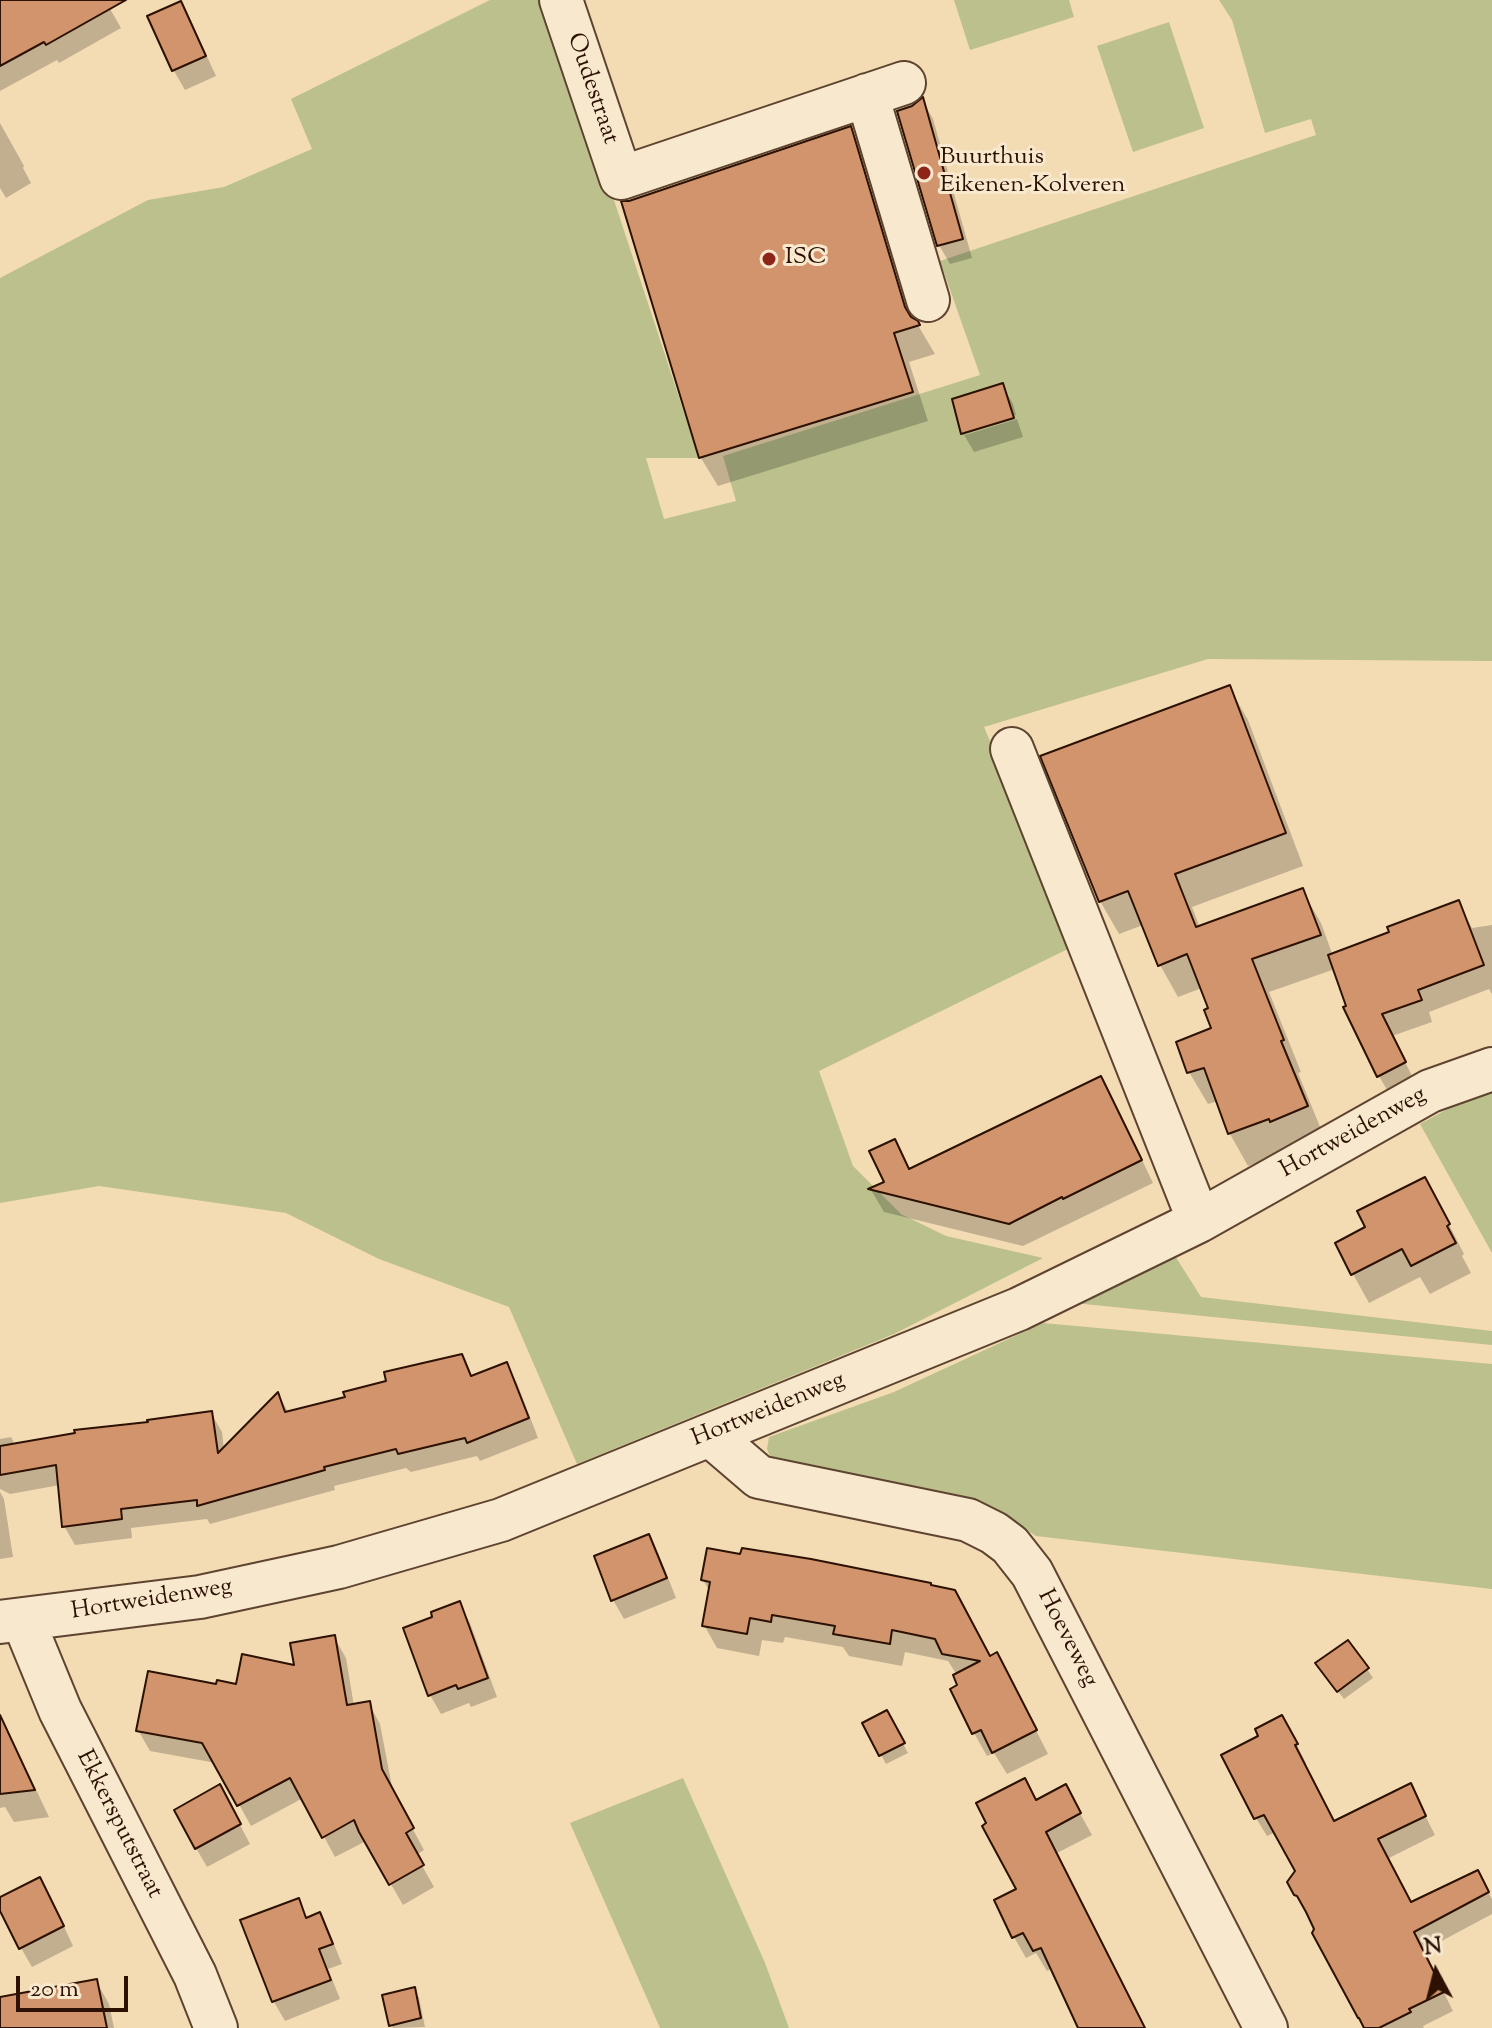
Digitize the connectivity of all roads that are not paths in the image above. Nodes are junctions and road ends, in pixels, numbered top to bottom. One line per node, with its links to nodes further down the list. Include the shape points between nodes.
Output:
1 (561, 0): 2 (street, Oudestraat, via 621,178 885,89)
2 (928, 300)
3 (1012, 749): 5 (street)
4 (1492, 1069): 5 (street, Hortweidenweg, via 1430,1091)
5 (1199, 1221): 6 (street, Hortweidenweg, via 1019,1309)
6 (710, 1435): 7 (street, Hortweidenweg, via 501,1520 339,1567 200,1597); 9 (street, Hoeveweg, via 759,1477 968,1520 1010,1545 1032,1573)
7 (12, 1621): 8 (street, Ekkersputstraat, via 195,1975)
8 (216, 2028)
9 (1266, 2028)

